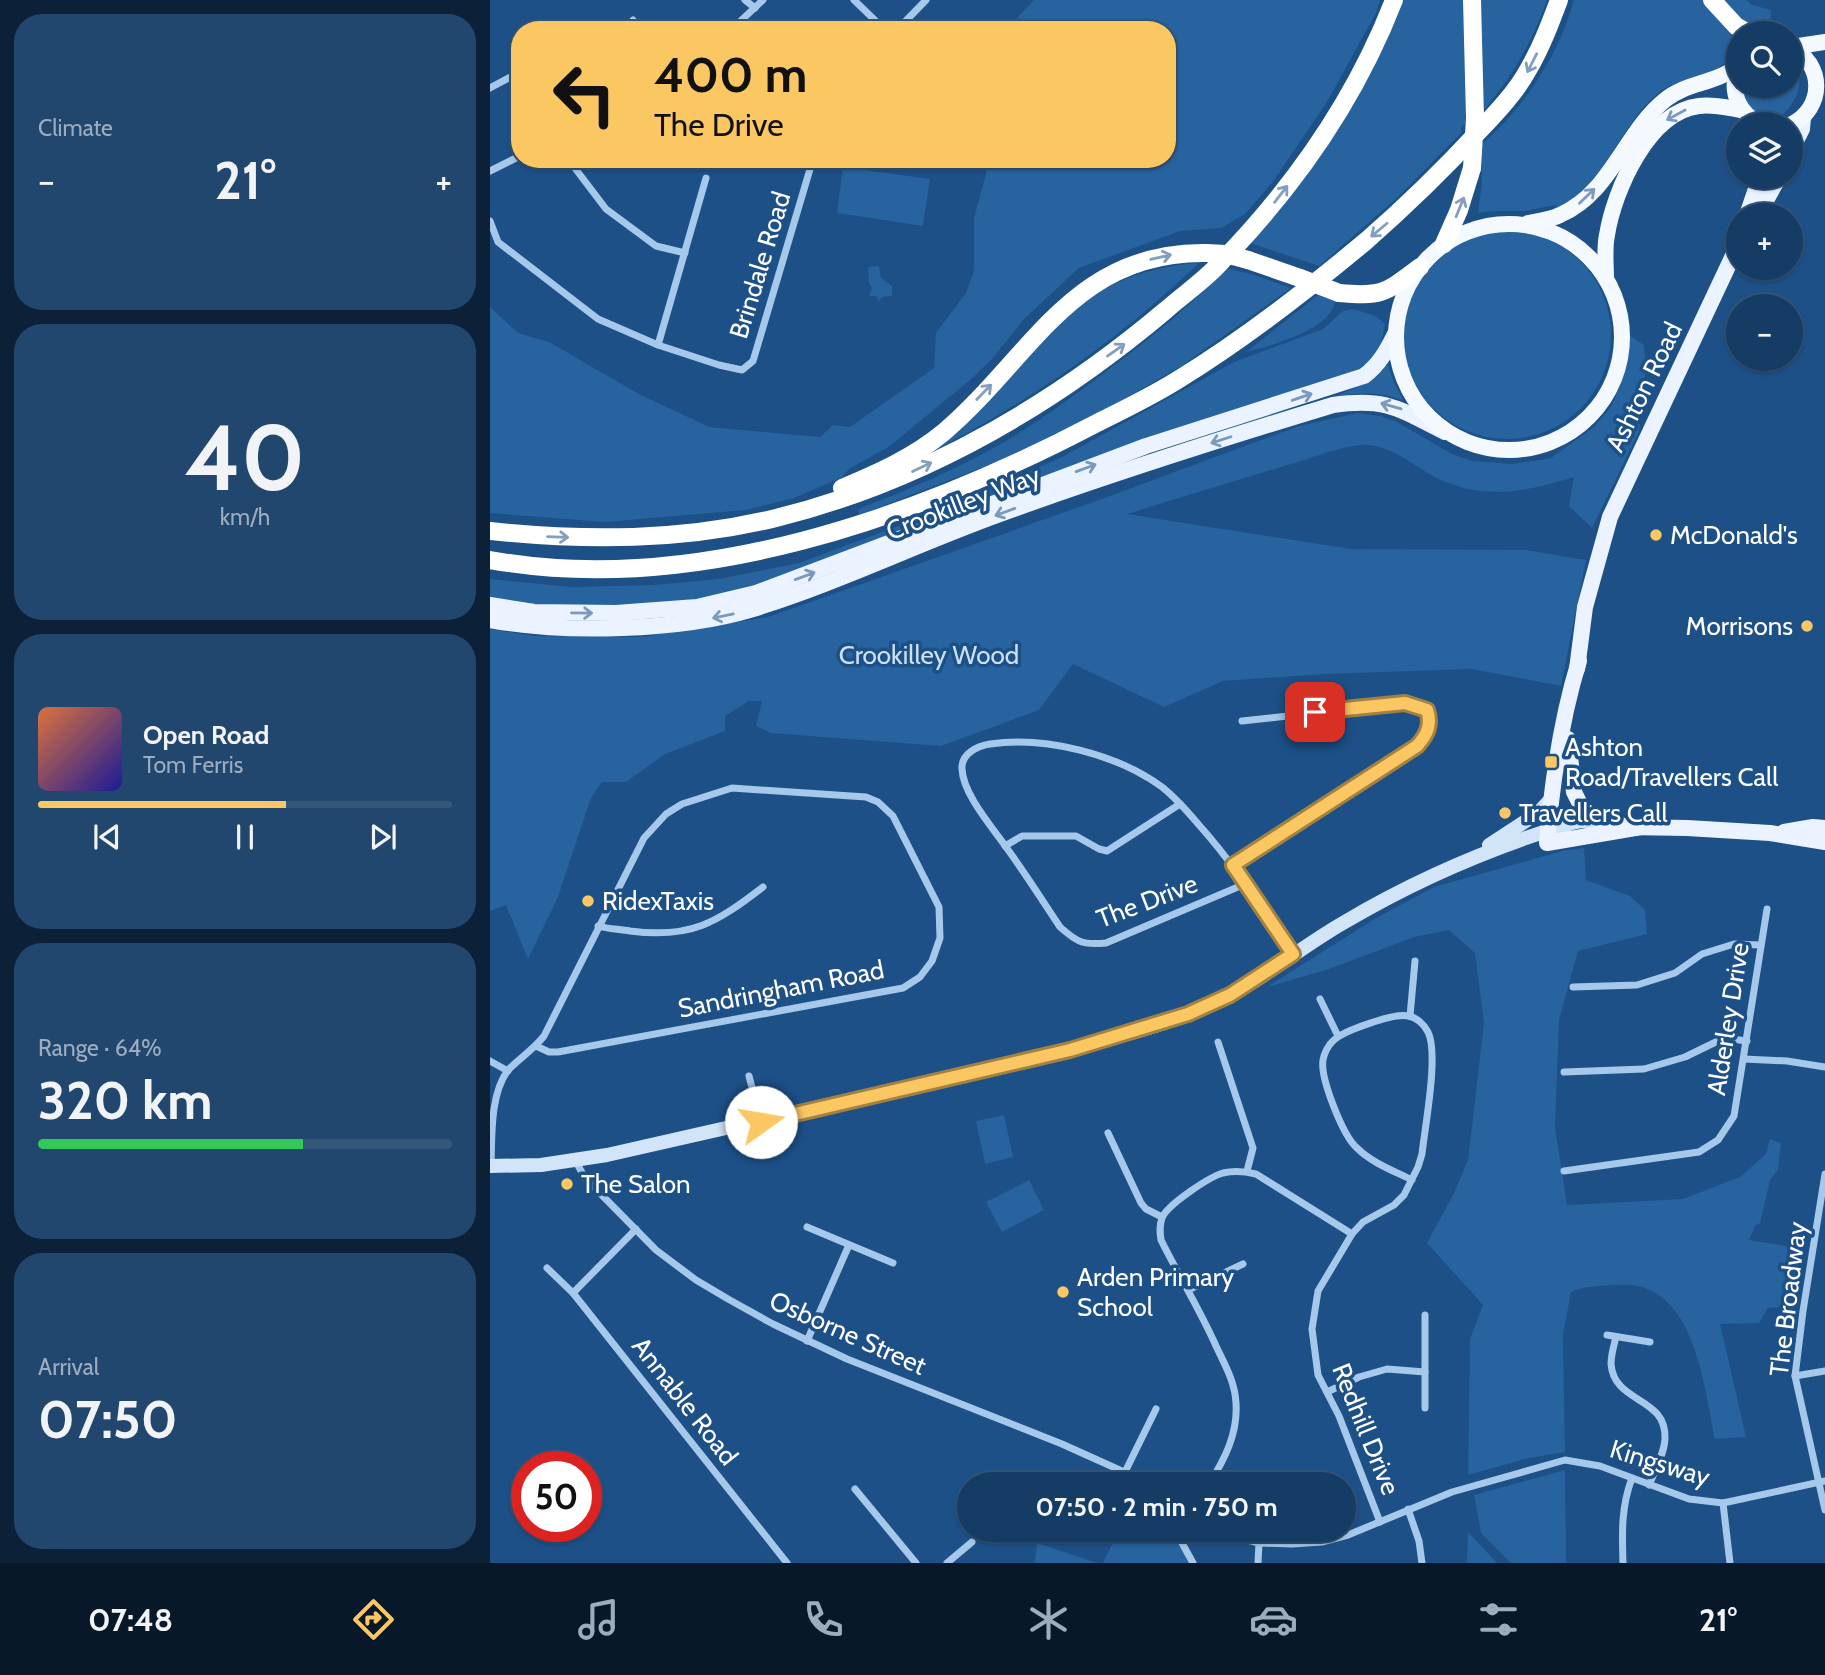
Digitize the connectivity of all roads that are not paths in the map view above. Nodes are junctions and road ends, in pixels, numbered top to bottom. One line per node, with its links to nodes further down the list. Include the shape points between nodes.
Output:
1 (745, 0): 9 (street)
2 (763, 0): 9 (street)
3 (854, 0): 11 (street)
4 (926, 0): 12 (street)
5 (1394, 0): 39 (highway, one-way to 5, via 923,467 1029,411 1125,345 1220,264 1310,156 1351,91)
6 (1472, 0): 31 (highway, one-way to 6, bridge, via 1472,168)
7 (1559, 0): 41 (highway, one-way to 41, via 1528,71 1502,106 1395,216 1301,296 1172,383 1124,409 1040,453 948,492 782,546 646,568 572,568)
8 (1712, 0): 13 (highway)
9 (754, 8): 10 (street)
10 (740, 21)
11 (876, 21)
12 (906, 21)
13 (1731, 21)
14 (1825, 42): 15 (highway)
15 (1803, 45)
16 (1803, 56): 21 (highway, via 1810,61 1818,83)
17 (1726, 74): 30 (highway, one-way to 17, via 1575,208 1612,169 1652,110 1684,88)
18 (511, 77): 20 (street)
19 (1825, 79): 21 (highway)
20 (490, 88)
21 (1817, 95): 23 (highway)
22 (1726, 113): 35 (highway, one-way to 35, via 1699,105 1665,121 1649,137 1614,208 1605,248)
23 (1803, 115)
24 (511, 160): 27 (street)
25 (575, 168): 32 (street, via 606,209 656,246)
26 (810, 168): 37 (street, Brindale Road, via 753,360 742,370)
27 (490, 171)
28 (706, 178): 32 (street)
29 (490, 221): 37 (street, Brindale Road, via 498,242 598,319)
30 (1526, 223): 31 (highway, via 1488,225); 35 (highway, via 1571,242)
31 (1444, 244): 33 (highway)
32 (685, 253): 37 (street)
33 (1420, 267): 36 (highway, via 1403,297); 39 (highway, one-way to 33, bridge, via 820,497 909,457 943,432 1061,311 1103,277 1137,263 1167,255 1226,254 1339,293 1370,296 1391,288)
34 (1726, 272): 44 (main road, Ashton Road, via 1610,517 1596,599)
35 (1606, 278): 38 (highway, via 1622,324 1619,365 1613,384 1582,424 1546,444 1516,450 1477,447)
36 (1396, 332): 38 (highway, via 1398,358 1408,387); 42 (main road, Crookilley Way, one-way to 36, via 534,612 616,613 697,607 756,593 1133,451 1364,376 1376,367)
37 (658, 345)
38 (1445, 432): 43 (main road, Crookilley Way, one-way to 43, via 1390,405 1333,405 1048,497 751,610 695,622 581,629)
39 (806, 509): 40 (highway, one-way to 39, via 654,537 706,531)
40 (490, 531)
41 (491, 560)
42 (490, 605)
43 (490, 620)
44 (1566, 715): 46 (main road, Ashton Road); 47 (main road, Ashton Road)
45 (1242, 721): 56 (street, via 1405,703 1427,710 1430,720 1417,746)
46 (1569, 744): 49 (main road, Ashton Road, via 1574,792 1583,810); 52 (main road, Ashton Road)
47 (1551, 799): 52 (main road, Ashton Road); 55 (main road, via 1538,813)
48 (1180, 804): 54 (street, via 1107,851 1076,836 1022,836); 54 (street, The Drive, via 1137,772 1089,753 1053,743 1010,741 978,746 961,766 963,778); 56 (street)
49 (1634, 827): 51 (main road); 52 (main road)
50 (1825, 828): 51 (main road)
51 (1775, 834): 53 (main road)
52 (1553, 835): 55 (main road)
53 (1825, 842)
54 (1006, 845): 57 (street, The Drive, via 1060,926 1086,944 1107,943)
55 (1474, 856): 62 (main road, via 1392,894)
56 (1233, 865): 57 (street)
57 (1245, 884): 62 (street)
58 (763, 887): 60 (street, via 726,916 690,930 670,934)
59 (1767, 909): 61 (street, Alderley Drive)
60 (598, 926): 70 (street, via 551,1025); 70 (street, Sandringham Road, via 644,838 666,814 732,788 866,797 878,802 893,816 939,906 940,938 920,977 902,988 562,1052)
61 (1761, 945): 64 (street, via 1734,944 1702,954 1675,974 1637,985); 68 (street, Alderley Drive)
62 (1293, 954): 77 (main road, via 1230,995 1164,1022 1070,1050)
63 (1415, 961): 66 (street)
64 (1573, 987)
65 (1320, 999): 67 (street)
66 (1410, 1016): 67 (street, via 1394,1016); 84 (street, Redhill Drive, via 1425,1027 1433,1048 1422,1154)
67 (1338, 1036): 84 (street, via 1323,1060 1324,1076 1346,1134 1358,1150)
68 (1747, 1041): 71 (street, Alderley Drive); 75 (street, via 1724,1038 1685,1057 1644,1069)
69 (1218, 1042): 81 (street, via 1253,1149)
70 (536, 1046): 74 (street)
71 (1744, 1059): 73 (street); 82 (street, Alderley Drive, via 1734,1116 1718,1140 1699,1152)
72 (490, 1061): 74 (street)
73 (1825, 1067)
74 (508, 1070): 80 (street, via 493,1104)
75 (1564, 1072)
76 (749, 1076): 77 (street)
77 (761, 1122): 79 (main road)
78 (1108, 1133): 85 (street, via 1141,1203)
79 (575, 1160): 80 (main road); 87 (street, Osborne Street, via 585,1178)
80 (490, 1166)
81 (1247, 1171): 85 (street, via 1218,1175 1172,1205); 88 (street)
82 (1564, 1171)
83 (1825, 1176): 102 (street, The Broadway)
84 (1412, 1180): 88 (street, Redhill Drive, via 1394,1205 1363,1222)
85 (1162, 1217): 93 (street, via 1161,1240)
86 (807, 1227): 89 (street)
87 (636, 1229): 94 (street); 98 (street, Osborne Street, via 696,1280)
88 (1352, 1234): 103 (street, Redhill Drive, via 1318,1291 1312,1329 1318,1375)
89 (849, 1245): 90 (street); 98 (street)
90 (893, 1263)
91 (1243, 1264): 93 (street)
92 (547, 1268): 94 (street, Annable Road)
93 (1188, 1290): 107 (street, via 1231,1377 1236,1401 1228,1452)
94 (573, 1293): 120 (street, Annable Road)
95 (1425, 1315): 101 (street)
96 (1606, 1335): 97 (street)
97 (1616, 1337): 99 (street); 110 (street, via 1611,1362 1618,1385 1654,1409 1664,1426 1664,1446)
98 (807, 1341): 106 (street, Osborne Street)
99 (1650, 1342)
100 (1825, 1371): 102 (street)
101 (1425, 1372): 103 (street, via 1387,1369); 104 (street)
102 (1795, 1376): 109 (street, The Broadway)
103 (1327, 1392): 115 (street, Redhill Drive)
104 (1425, 1408)
105 (1156, 1409): 106 (street)
106 (1125, 1472)
107 (1216, 1472)
108 (1632, 1479): 110 (street, Kingsway); 113 (street, Kingsway, via 1600,1466 1565,1460); 126 (street, via 1622,1519)
109 (1822, 1482): 112 (street, Kingsway); 114 (street, The Broadway)
110 (1649, 1485): 112 (street, Kingsway, via 1689,1499)
111 (855, 1489): 121 (street)
112 (1723, 1503): 127 (street)
113 (1408, 1509): 115 (street); 125 (street)
114 (1825, 1510)
115 (1380, 1522): 119 (street, via 1322,1542)
116 (971, 1542): 122 (street)
117 (1182, 1542): 123 (street)
118 (1255, 1542): 119 (street)
119 (1259, 1543): 124 (street)
120 (787, 1563)
121 (916, 1563)
122 (947, 1563)
123 (1193, 1563)
124 (1258, 1563)
125 (1422, 1563)
126 (1623, 1563)
127 (1730, 1563)

